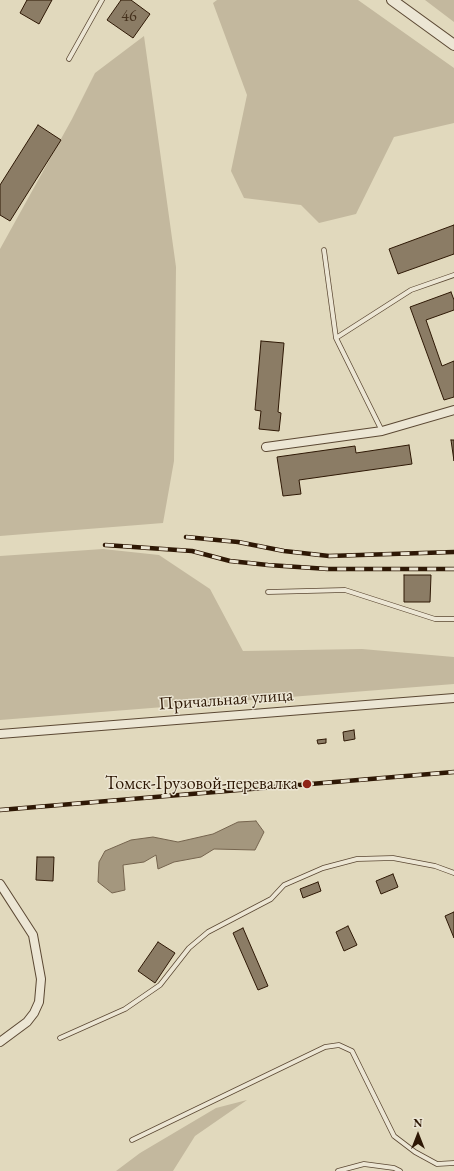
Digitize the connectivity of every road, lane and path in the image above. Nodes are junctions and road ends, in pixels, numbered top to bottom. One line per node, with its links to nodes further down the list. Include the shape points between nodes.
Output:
1 (102, 0): 4 (lane)
2 (392, 0): 3 (street)
3 (454, 45)
4 (68, 59)
5 (324, 250): 7 (lane)
6 (454, 275): 7 (lane, via 411,290)
7 (336, 338): 9 (lane)
8 (454, 410): 9 (street)
9 (382, 431): 10 (street)
10 (266, 447)
11 (268, 592): 12 (lane, via 345,590 435,619)
12 (454, 620)
13 (454, 698): 14 (street, Причальная улица)
14 (0, 734)
15 (454, 873): 17 (lane, via 435,866 393,858 357,859 323,868 284,885 271,899 208,932 189,948 160,985 125,1009)
16 (0, 884): 18 (street, via 33,935 40,980 39,1002 34,1013 27,1022)
17 (60, 1038)
18 (0, 1042)
19 (132, 1140): 20 (lane, via 325,1047 339,1045 352,1051 394,1136 437,1164)
20 (454, 1163)
21 (338, 1171): 22 (lane, via 364,1164)
22 (400, 1171)

